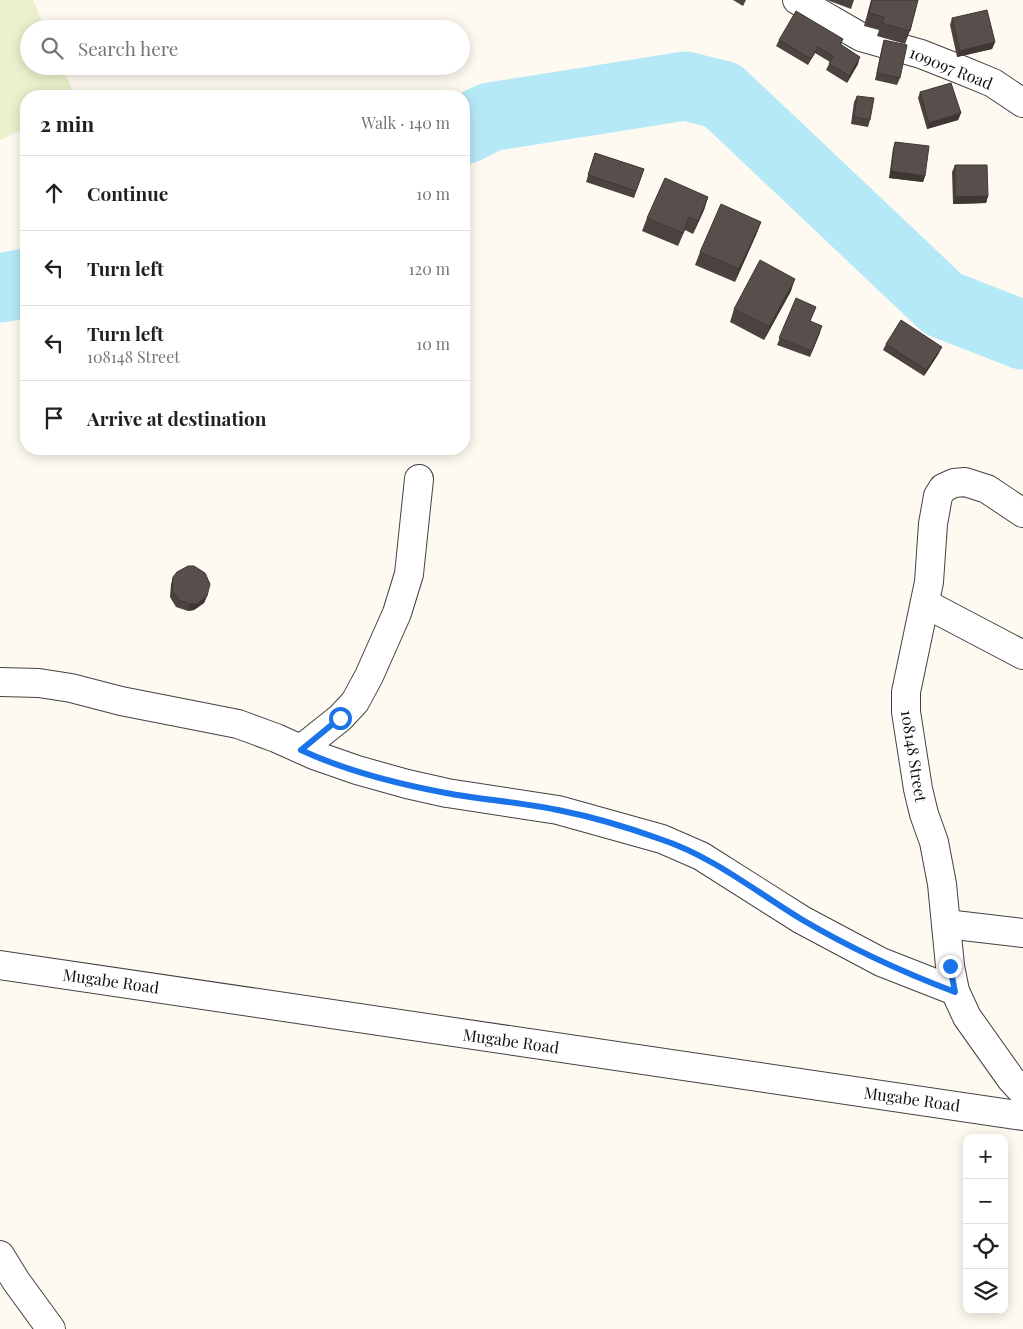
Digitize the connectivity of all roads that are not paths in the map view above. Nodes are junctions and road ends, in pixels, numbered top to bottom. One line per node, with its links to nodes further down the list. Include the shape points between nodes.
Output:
1 (797, 0): 2 (street, 109097 Road, via 861,37 921,54 964,71 993,83)
2 (1023, 103)
3 (419, 479): 8 (street, via 409,574 397,613 355,702)
4 (1023, 513): 5 (street, 108148 Street, via 987,489 965,482 943,488 938,496 935,515)
5 (926, 604): 6 (street); 9 (street, 108148 Street, via 906,692 906,712 918,788 939,867)
6 (1023, 655)
7 (0, 682): 8 (street, via 71,688 121,702 238,724)
8 (301, 750): 12 (street, via 407,784 558,810 662,839 701,856 802,920 881,962)
9 (946, 924): 10 (street); 12 (street, 108148 Street)
10 (1023, 933)
11 (0, 965): 14 (street, Mugabe Road)
12 (955, 992): 13 (street, 108148 Street, via 967,1017)
13 (1023, 1092)
14 (1023, 1116)
15 (0, 1255): 16 (street)
16 (51, 1329)

